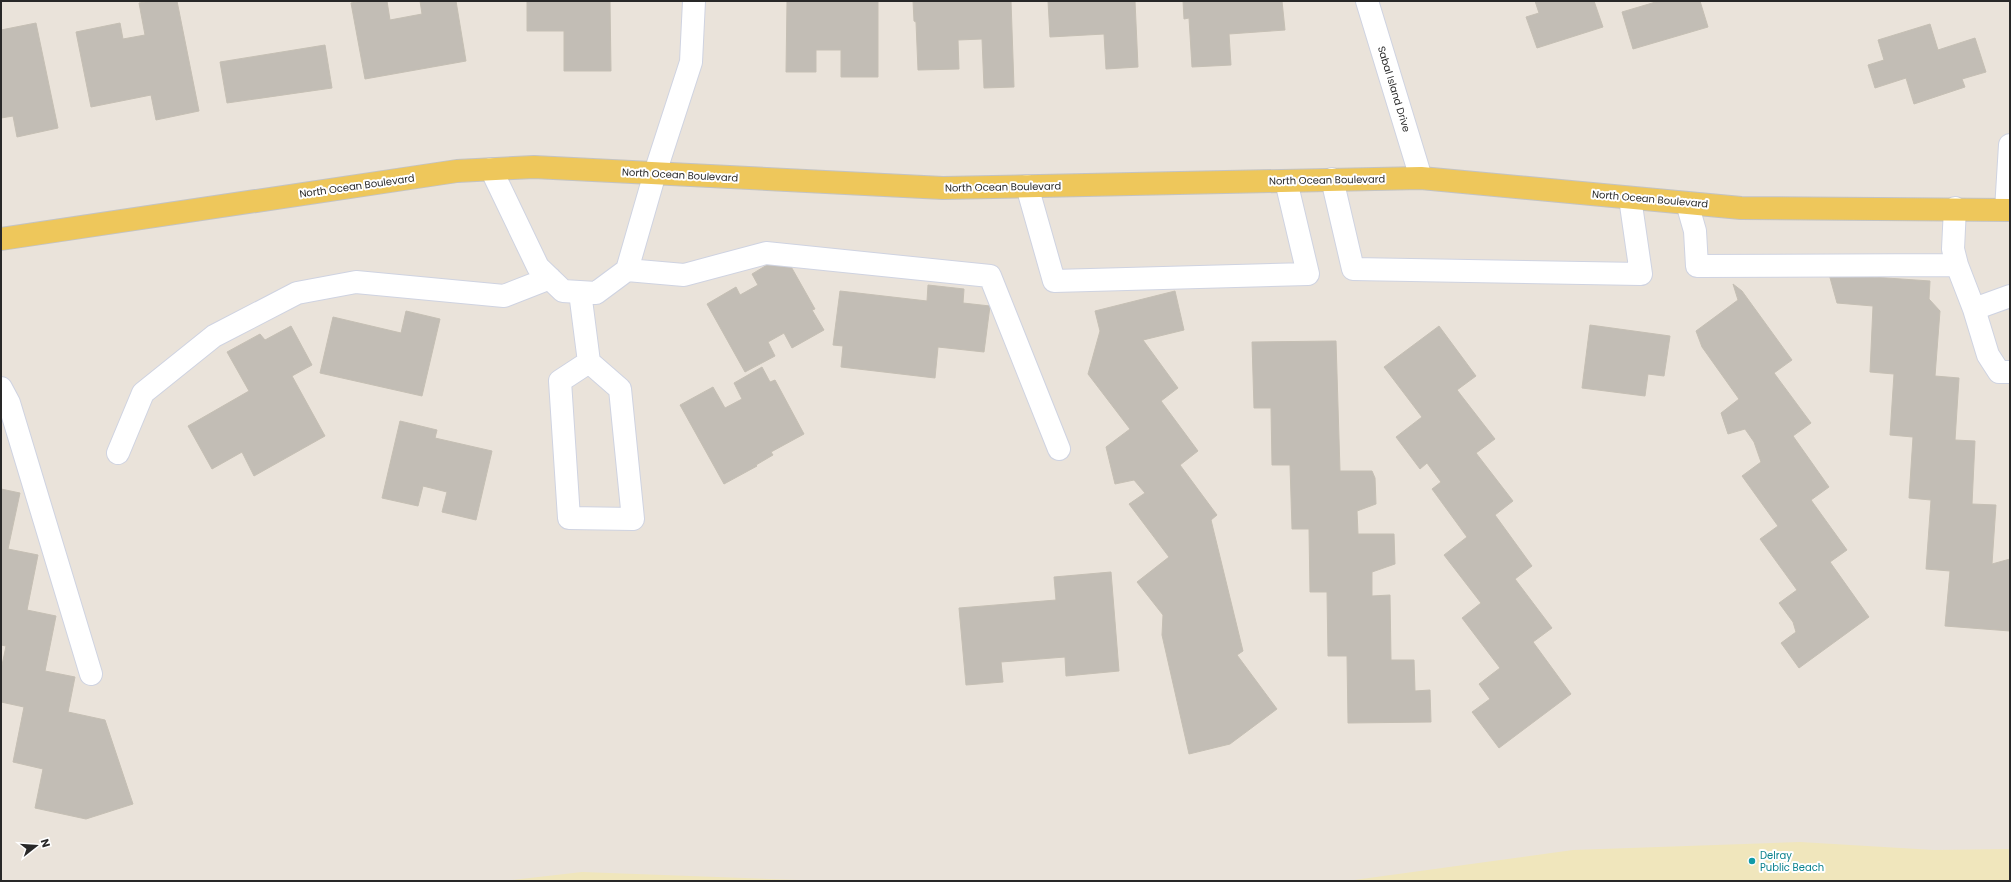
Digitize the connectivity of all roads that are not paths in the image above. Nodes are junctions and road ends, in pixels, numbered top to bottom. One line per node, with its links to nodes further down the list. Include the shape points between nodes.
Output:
1 (694, 1): 5 (street, via 691,62)
2 (1367, 1): 6 (street, Sabal Island Drive)
3 (2010, 145): 13 (street)
4 (491, 170): 5 (main road, North Ocean Boulevard, via 534,167); 14 (main road, North Ocean Boulevard, via 449,172); 17 (street, via 538,267)
5 (655, 173): 9 (main road, North Ocean Boulevard, via 943,188); 16 (street)
6 (1421, 178): 7 (main road, North Ocean Boulevard); 10 (main road, North Ocean Boulevard)
7 (1332, 180): 8 (main road, North Ocean Boulevard); 10 (street, via 1353,269 1641,274)
8 (1286, 181): 9 (main road, North Ocean Boulevard); 9 (street, via 1308,274 1054,281)
9 (1027, 186)
10 (1630, 198): 11 (main road, North Ocean Boulevard)
11 (1687, 203): 12 (main road, North Ocean Boulevard, via 1741,208); 15 (street, via 1695,231 1697,266)
12 (1955, 208): 13 (main road, North Ocean Boulevard); 15 (street, via 1953,249)
13 (2008, 210)
14 (1, 239)
15 (1957, 265): 20 (street)
16 (627, 270): 18 (street, via 596,293); 24 (street, via 684,275 766,253 990,276)
17 (550, 278): 18 (street, via 563,291); 25 (street, via 504,296 356,282 297,293 214,336 142,393)
18 (580, 292): 21 (street)
19 (2010, 296): 20 (street)
20 (1974, 310): 22 (street, via 1988,355 2000,372)
21 (589, 362): 21 (street, via 620,388 633,519 569,518 560,381)
22 (2010, 372)
23 (1, 388): 26 (street, via 9,402)
24 (1059, 449)
25 (118, 453)
26 (91, 674)

